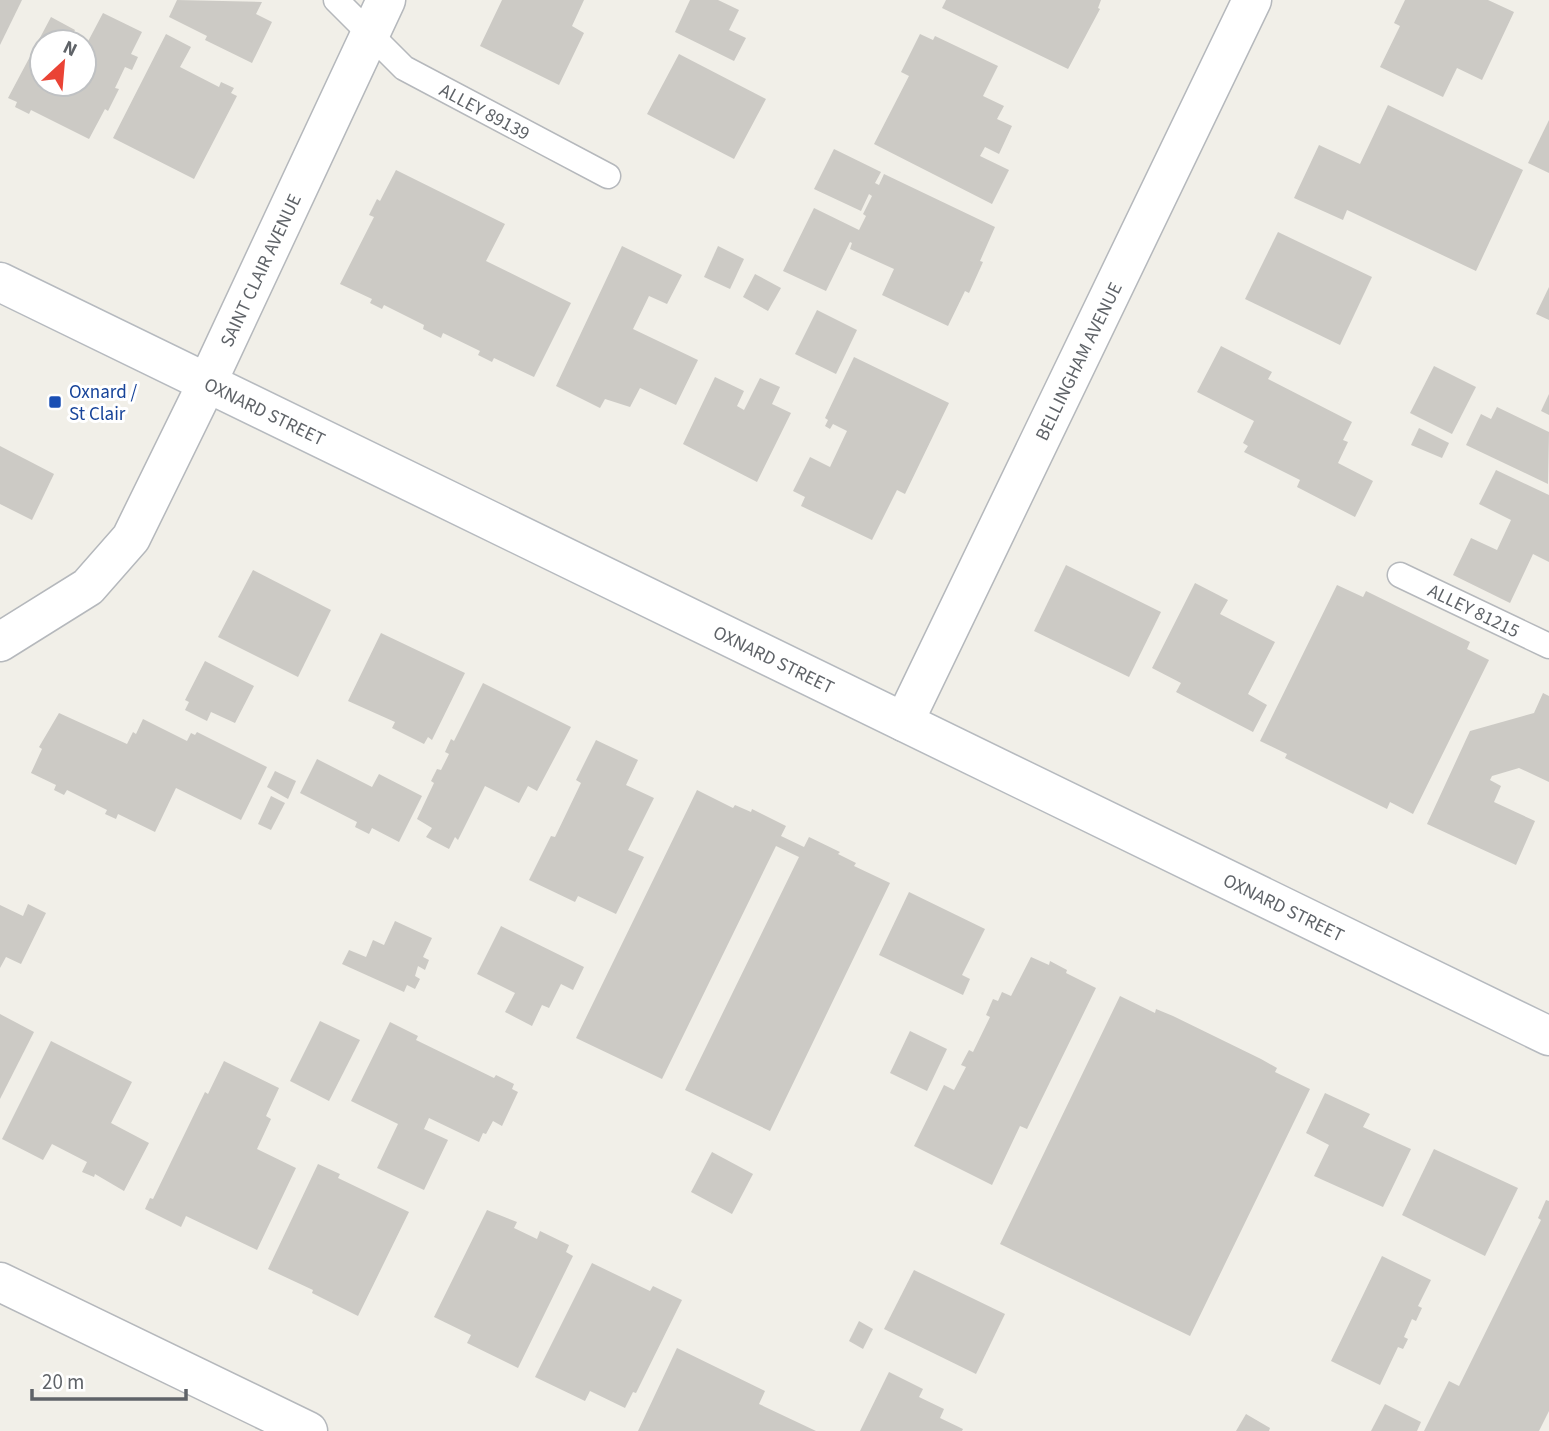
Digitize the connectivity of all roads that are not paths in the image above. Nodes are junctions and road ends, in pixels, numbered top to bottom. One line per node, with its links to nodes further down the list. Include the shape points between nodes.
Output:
1 (335, 0): 4 (lane, ALLEY 89139)
2 (386, 0): 4 (street, SAINT CLAIR AVENUE)
3 (1252, 0): 11 (street, BELLINGHAM AVENUE)
4 (370, 34): 5 (lane, ALLEY 89139, via 404,68); 7 (street, SAINT CLAIR AVENUE)
5 (608, 176)
6 (0, 282): 7 (street, OXNARD STREET)
7 (207, 383): 9 (street, SAINT CLAIR AVENUE, via 131,538 88,587); 11 (street, OXNARD STREET)
8 (1400, 575): 10 (lane, ALLEY 81215)
9 (0, 642)
10 (1549, 646)
11 (904, 722): 12 (street, OXNARD STREET)
12 (1549, 1036)
13 (0, 1282): 14 (street)
14 (308, 1431)

